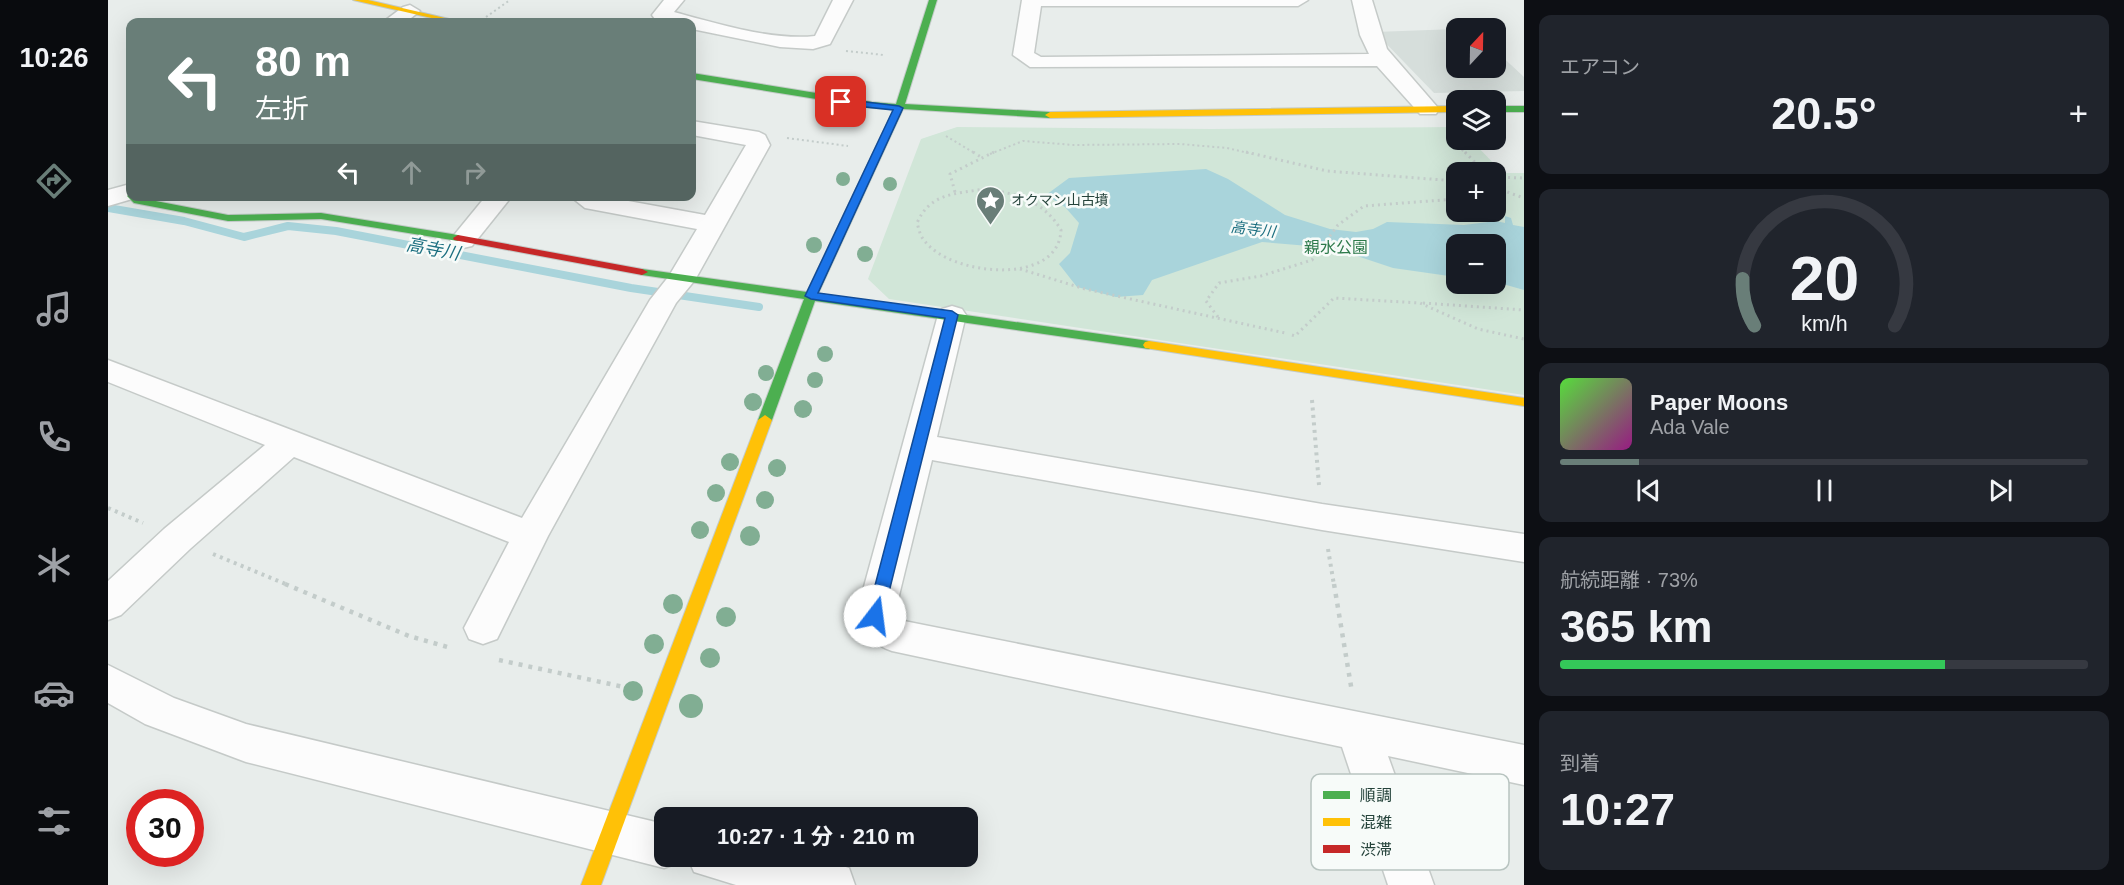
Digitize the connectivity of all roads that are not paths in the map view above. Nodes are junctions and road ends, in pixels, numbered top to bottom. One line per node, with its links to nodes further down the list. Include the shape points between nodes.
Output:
1 (357, 0): 8 (street)
2 (674, 0): 11 (street, via 662,15)
3 (843, 0): 12 (street, via 823,40 817,43 799,44)
4 (933, 0): 15 (street)
5 (1032, 0): 6 (street); 13 (street, via 1023,55 1037,63)
6 (1298, 0)
7 (1362, 0): 13 (street, via 1366,28)
8 (410, 12): 9 (street); 10 (street)
9 (400, 18)
10 (439, 18)
11 (672, 18)
12 (696, 24)
13 (1381, 60): 16 (street)
14 (696, 77): 15 (street)
15 (899, 108): 16 (street, via 1085,115); 27 (street)
16 (1428, 109): 17 (street)
17 (1446, 109)
18 (1506, 109): 19 (street)
19 (1524, 109)
20 (696, 129): 24 (street, via 752,137 758,145)
21 (138, 201): 25 (street, via 228,218 321,216)
22 (496, 201): 25 (street)
23 (591, 201): 24 (street)
24 (711, 224): 26 (street)
25 (463, 240): 26 (street)
26 (681, 280): 27 (street); 33 (street, via 664,300)
27 (811, 296): 28 (street); 41 (street)
28 (952, 315): 30 (street); 32 (street)
29 (108, 370): 31 (street)
30 (1524, 402)
31 (291, 441): 33 (street, via 501,526); 35 (street)
32 (920, 446): 34 (street, via 1322,517); 38 (street, via 875,616 892,635)
33 (531, 534): 36 (street)
34 (1524, 548)
35 (108, 604)
36 (483, 628)
37 (108, 683): 41 (street, via 160,711 246,743)
38 (1359, 733): 39 (street); 40 (street)
39 (1524, 765)
40 (1373, 774)
41 (612, 834): 42 (street); 46 (street)
42 (654, 844)
43 (746, 867): 45 (street)
44 (1406, 870): 48 (street)
45 (788, 880): 47 (street)
46 (591, 885)
47 (832, 885)
48 (1411, 885)

